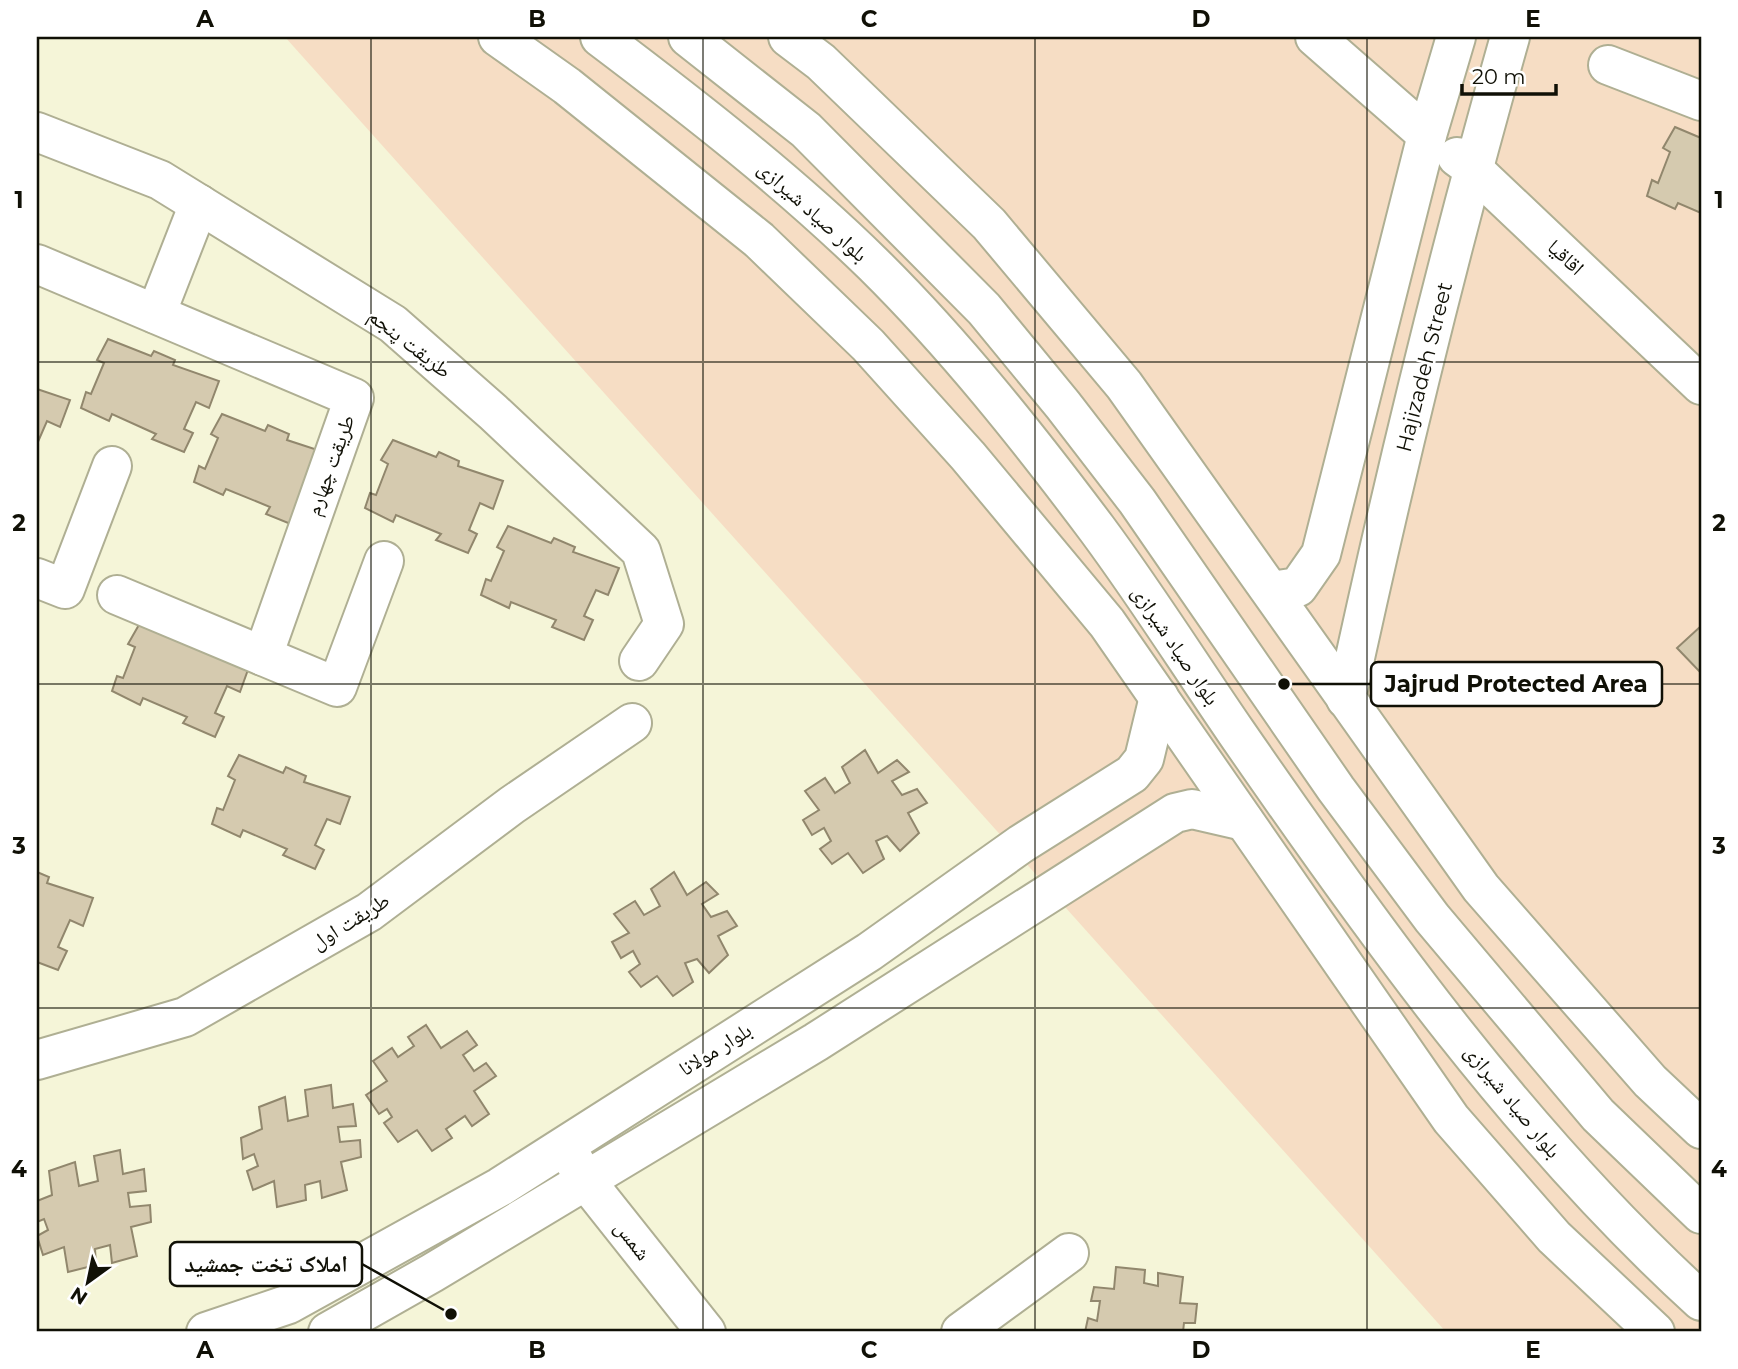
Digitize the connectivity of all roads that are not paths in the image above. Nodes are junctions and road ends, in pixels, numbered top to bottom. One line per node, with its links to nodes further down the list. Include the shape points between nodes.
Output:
1 (498, 37): 24 (street, via 567,86 759,240 869,345 1107,623)
2 (600, 37): 34 (street, بلوار صیاد شیرازی, via 771,172 873,265 948,345 1098,531 1391,952 1556,1155)
3 (688, 37): 32 (street, via 806,130 984,309 1137,501 1336,789 1433,918 1598,1115)
4 (788, 37): 20 (street, via 821,62 989,224 1124,385)
5 (1315, 37): 11 (street, اقاقیا)
6 (1456, 37): 11 (street)
7 (1510, 37): 12 (street, Hajizadeh Street)
8 (1608, 65): 9 (street)
9 (1701, 101)
10 (37, 132): 13 (street, طریقت پنجم, via 160,180)
11 (1427, 135): 12 (street, اقاقیا); 20 (street, via 1321,554 1298,587)
12 (1472, 168): 16 (street, اقاقیا); 25 (street, Hajizadeh Street)
13 (200, 204): 15 (street); 23 (street, طریقت پنجم, via 393,324 641,551 664,624)
14 (37, 264): 15 (street, طریقت چهارم)
15 (156, 314): 22 (street, طریقت چهارم, via 354,398)
16 (1701, 385)
17 (112, 466): 19 (street, via 65,589)
18 (384, 561): 22 (street, via 337,687)
19 (37, 578)
20 (1272, 591): 25 (street)
21 (117, 595): 22 (street)
22 (262, 656)
23 (639, 661)
24 (1159, 697): 27 (street); 30 (street, بلوار مولانا, via 1144,759 1132,774 1021,844 869,951)
25 (1346, 699): 29 (street, via 1482,888 1650,1081)
26 (632, 723): 28 (street, طریقت اول, via 369,912 208,1004 185,1017)
27 (1244, 821): 31 (street, via 1192,809 1175,813 816,1042); 39 (street, via 1451,1119 1554,1237)
28 (37, 1060)
29 (1701, 1129)
30 (564, 1145): 31 (street, شمس); 35 (street, بلوار مولانا, via 500,1187 289,1304)
31 (586, 1181): 36 (street); 37 (street, شمس)
32 (1701, 1214)
33 (1069, 1253): 38 (street)
34 (1701, 1301)
35 (206, 1332)
36 (328, 1332)
37 (706, 1332)
38 (961, 1332)
39 (1655, 1332)

